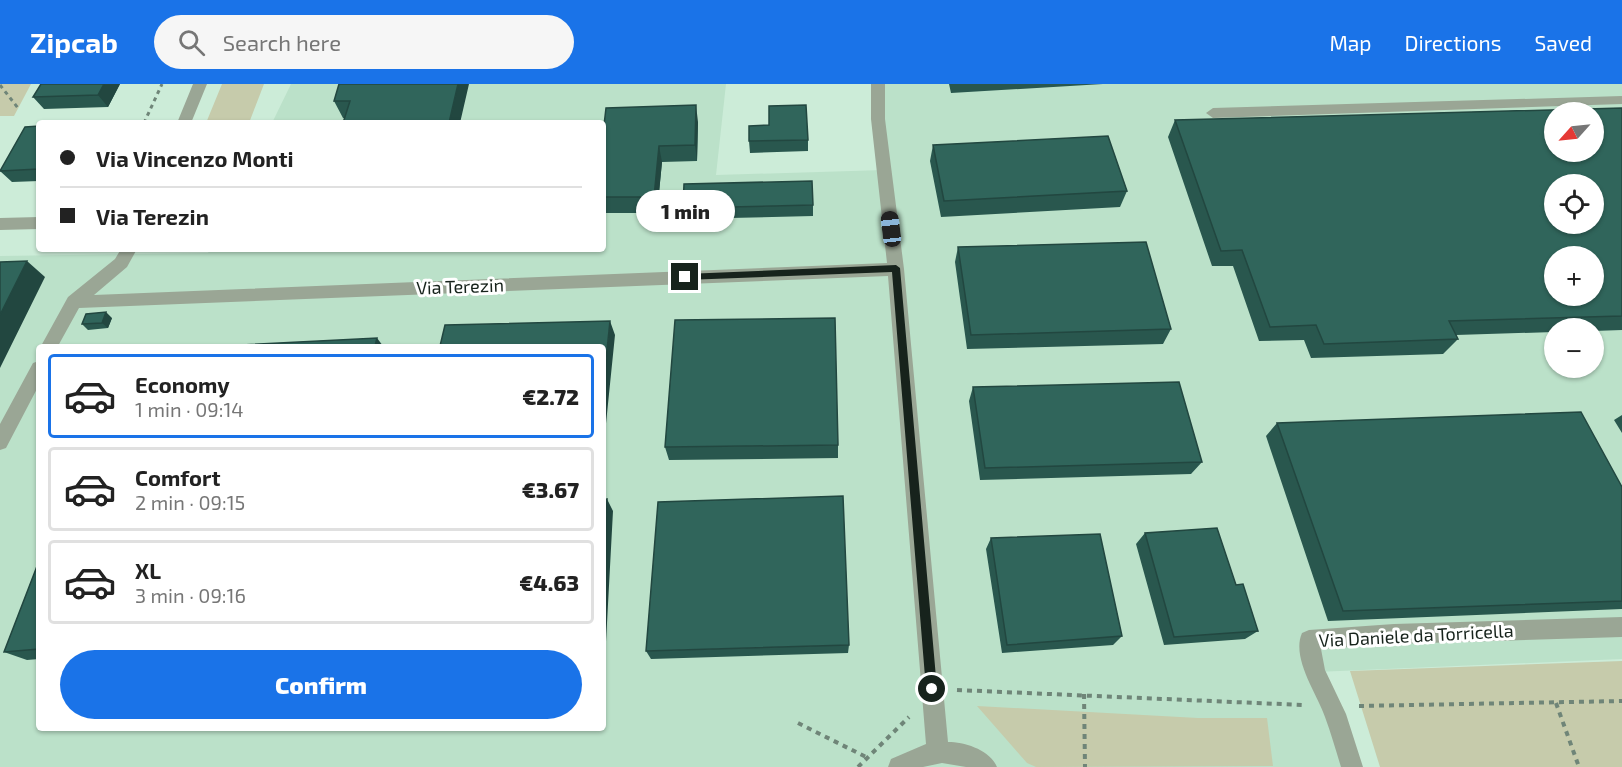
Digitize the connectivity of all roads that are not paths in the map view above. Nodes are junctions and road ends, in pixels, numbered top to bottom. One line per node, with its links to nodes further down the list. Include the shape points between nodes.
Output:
1 (200, 84): 5 (street)
2 (878, 84): 9 (street, via 878,119)
3 (1622, 99): 4 (lane)
4 (1213, 113)
5 (185, 120)
6 (36, 223): 7 (street)
7 (0, 224)
8 (127, 252): 10 (street, via 121,263)
9 (896, 268): 10 (street, Via Terezin); 15 (street)
10 (74, 302): 11 (street)
11 (51, 344)
12 (36, 374): 13 (street)
13 (0, 442)
14 (1622, 627): 18 (street, Via Daniele da Torricella, via 1310,640 1315,672 1332,707)
15 (938, 752): 16 (street, via 916,756); 17 (street, via 961,754)
16 (899, 767)
17 (986, 767)
18 (1352, 767)

